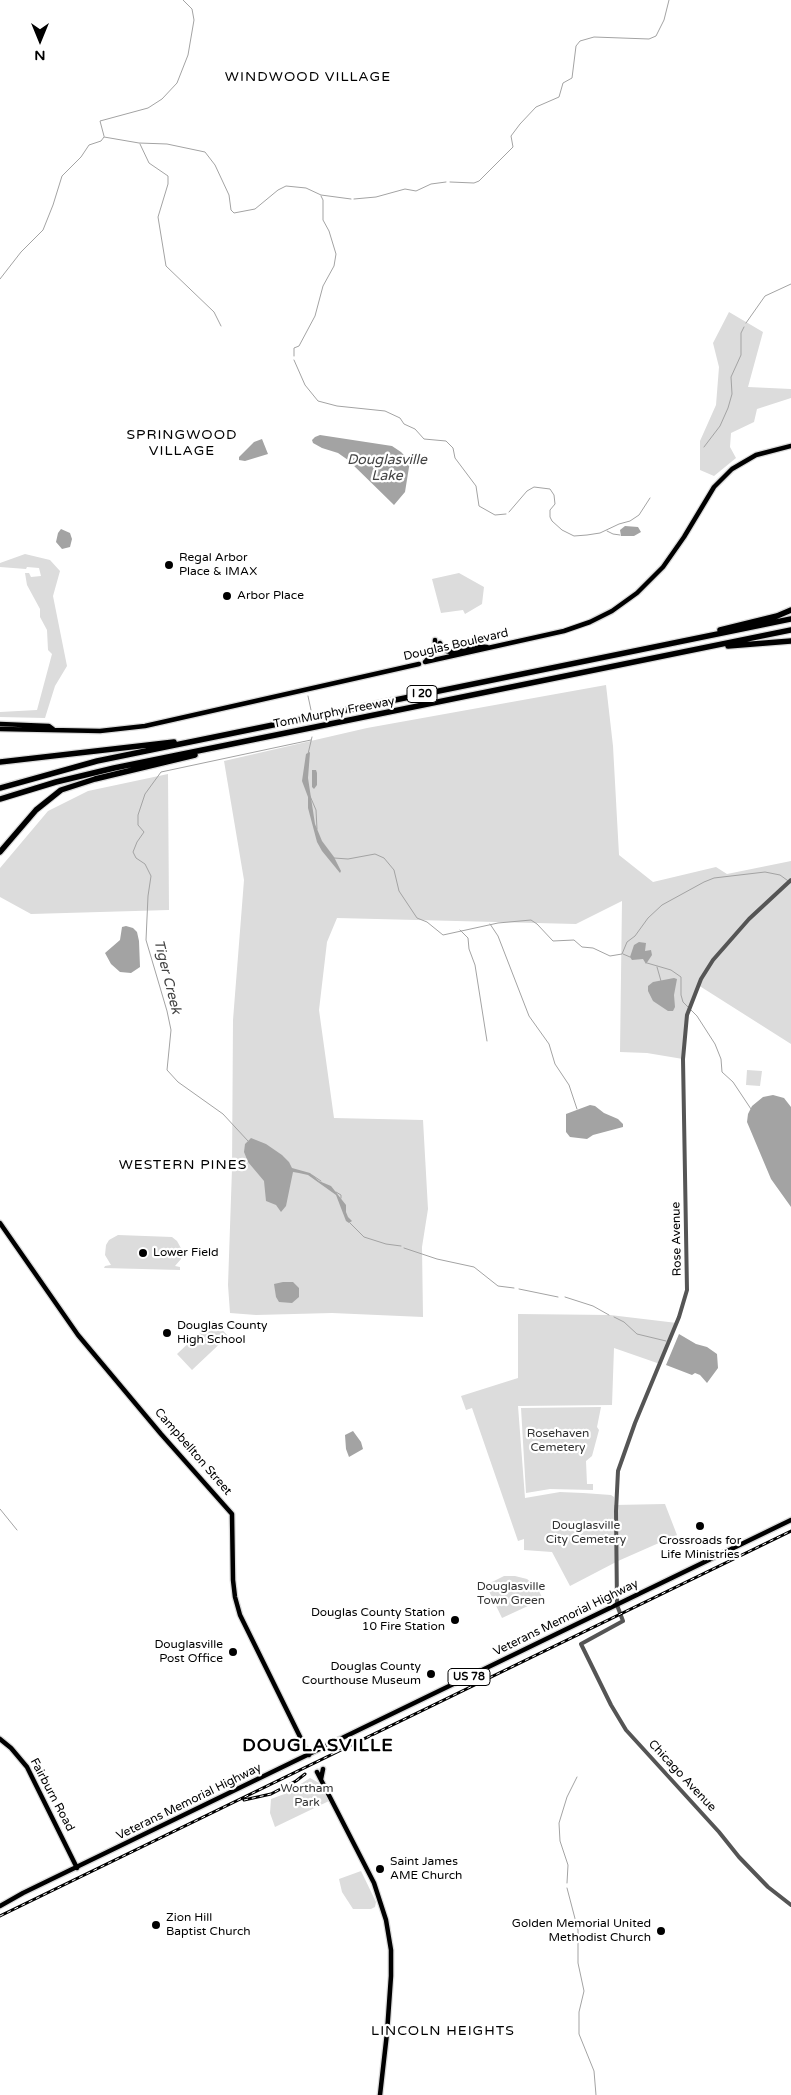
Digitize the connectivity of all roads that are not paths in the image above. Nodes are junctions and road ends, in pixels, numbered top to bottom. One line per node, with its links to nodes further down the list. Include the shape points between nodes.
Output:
1 (791, 446): 8 (main road, Douglas Boulevard, via 756,455 727,474 708,496 663,567 624,603 577,627)
2 (791, 610): 10 (highway)
3 (791, 619): 10 (highway, Tom Murphy Freeway / I 20)
4 (791, 630): 9 (highway, Tom Murphy Freeway / I 20)
5 (435, 640): 11 (main road, via 433,655)
6 (791, 640): 9 (highway)
7 (440, 643): 8 (main road, via 444,650 450,652 476,646)
8 (491, 648): 11 (main road, Douglas Boulevard)
9 (698, 649): 16 (highway, Tom Murphy Freeway / I 20)
10 (638, 650): 17 (highway, Tom Murphy Freeway / I 20)
11 (425, 662): 12 (street, Douglas Boulevard)
12 (419, 664): 15 (main road, Douglas Boulevard, via 145,726 100,731)
13 (0, 724): 15 (main road, Douglas Boulevard, via 49,726)
14 (0, 729): 15 (main road, Douglas Boulevard)
15 (53, 729)
16 (270, 736): 20 (highway, Tom Murphy Freeway / I 20, via 93,772); 21 (highway, via 66,788 42,804)
17 (206, 738): 18 (highway); 19 (highway, Tom Murphy Freeway / I 20, via 84,764)
18 (0, 762)
19 (0, 788)
20 (0, 799)
21 (0, 852)
22 (791, 880): 25 (street, Rose Avenue, via 749,919 713,960 701,979 687,1015 683,1059 687,1290 620,1464 616,1510)
23 (0, 1223): 28 (main road, Campbellton Street, via 78,1335 232,1514 233,1580 240,1614)
24 (791, 1520): 25 (main road, Veterans Memorial Highway / US 78)
25 (617, 1605): 26 (street, Rose Avenue, via 623,1622); 28 (main road, Veterans Memorial Highway / US 78)
26 (581, 1644): 33 (street, Chicago Avenue, via 626,1730 768,1888)
27 (0, 1739): 32 (main road, Fairburn Road, via 31,1774)
28 (309, 1756): 32 (main road, Veterans Memorial Highway / US 78)
29 (323, 1769): 31 (main road)
30 (317, 1772): 31 (main road)
31 (321, 1780): 35 (main road, via 377,1890 388,1930 391,1976)
32 (77, 1868): 34 (main road, Veterans Memorial Highway / US 78)
33 (791, 1905)
34 (0, 1906)
35 (380, 2095)

